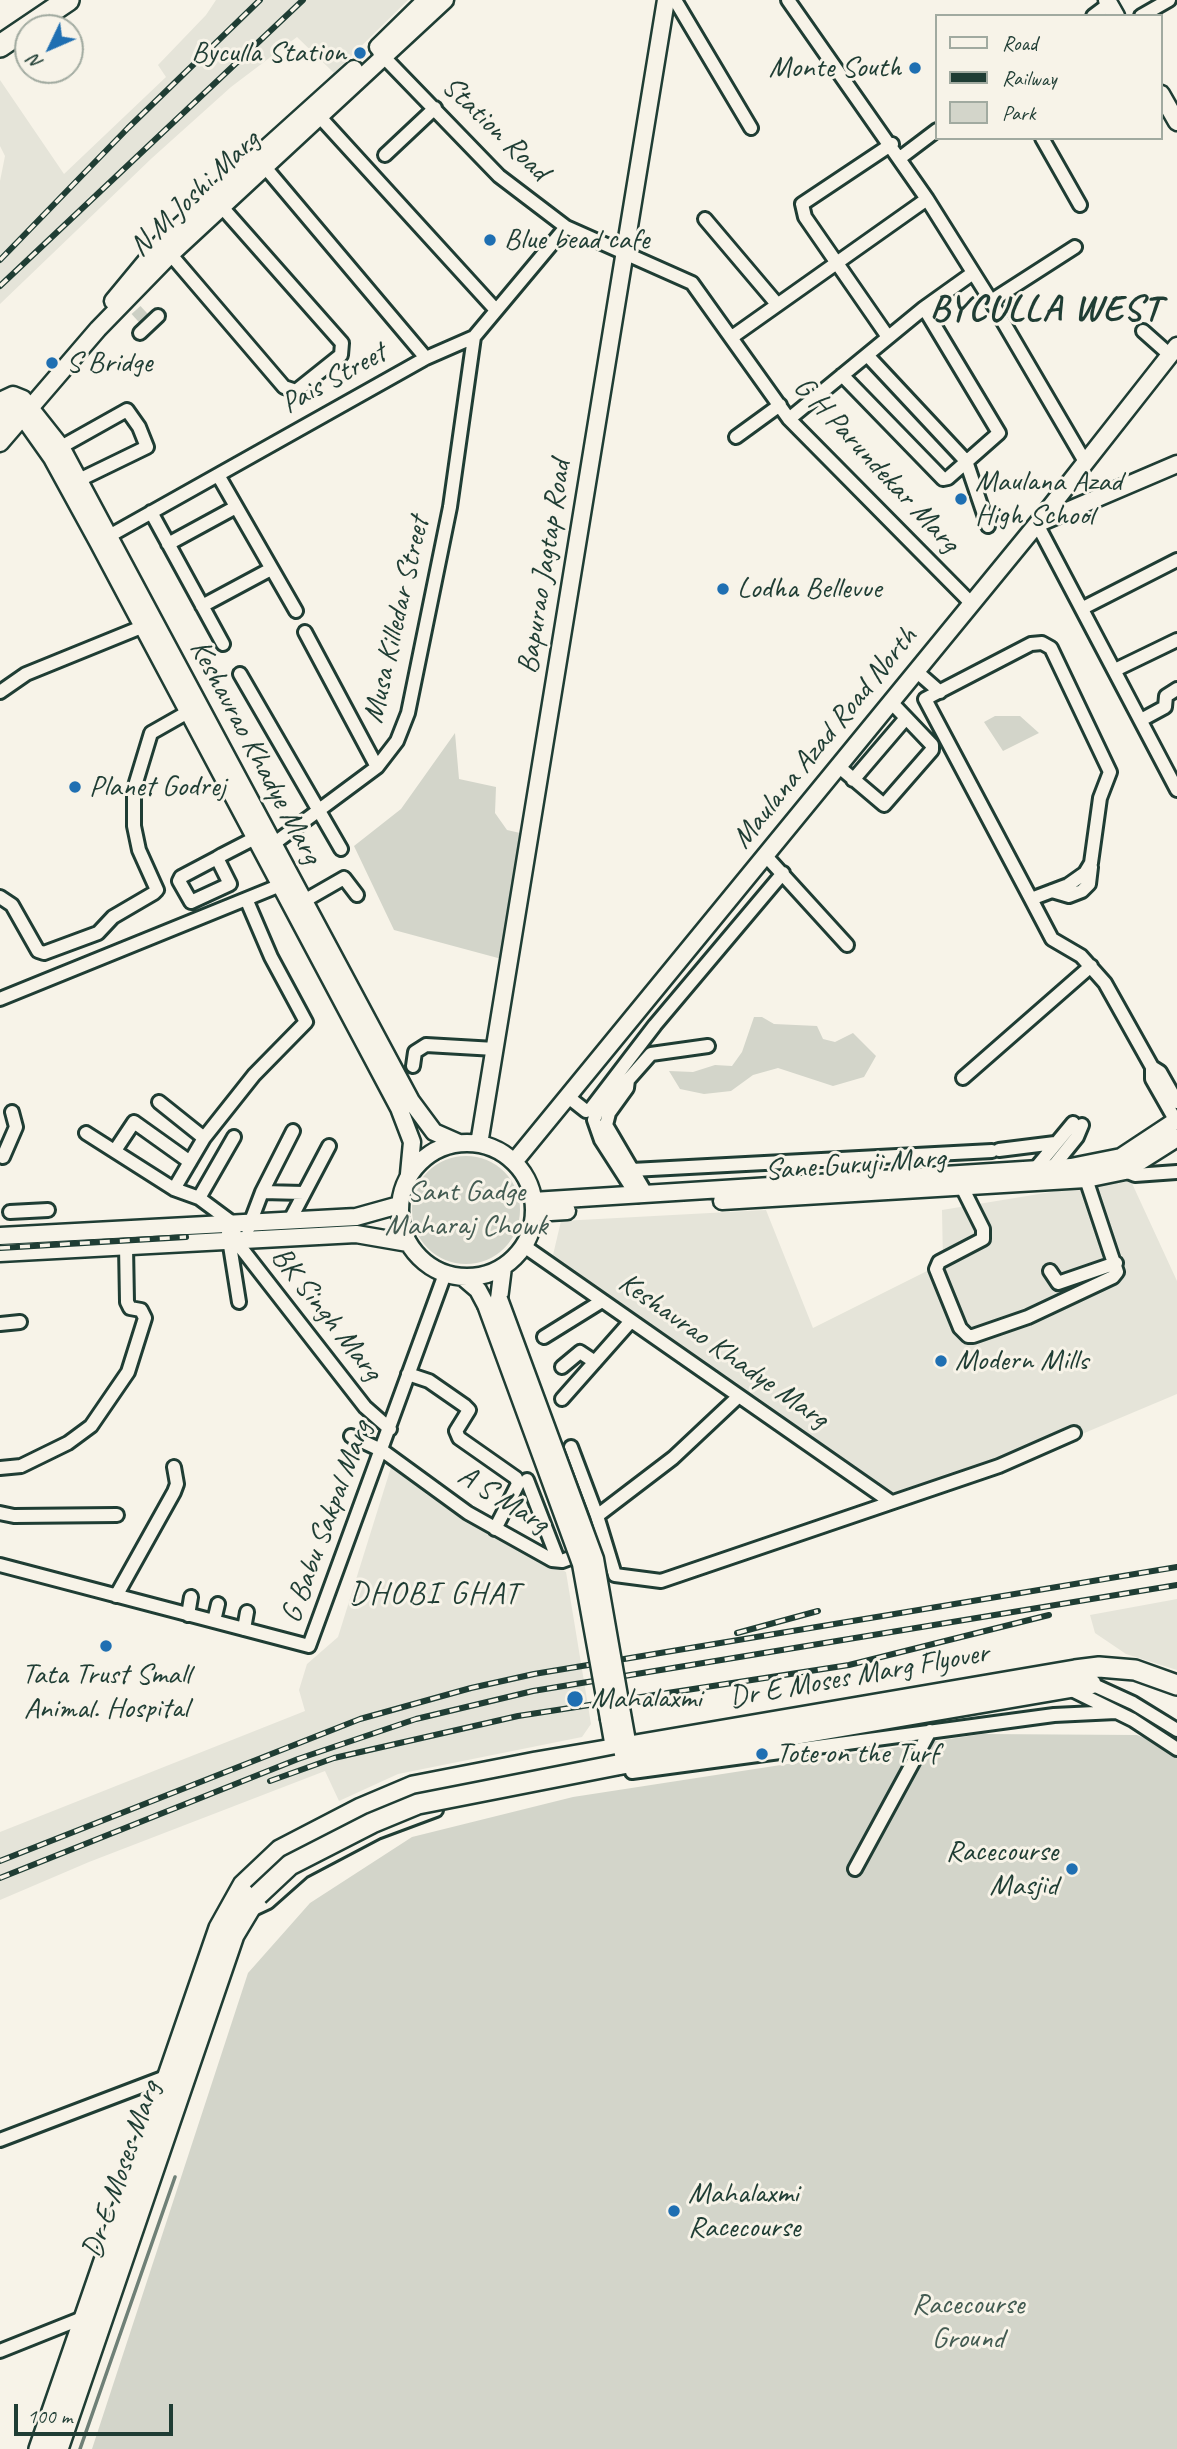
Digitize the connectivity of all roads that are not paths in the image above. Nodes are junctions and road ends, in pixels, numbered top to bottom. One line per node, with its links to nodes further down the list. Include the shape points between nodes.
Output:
1 (42, 0): 10 (highway)
2 (68, 0): 11 (highway)
3 (426, 0): 12 (main road, N M Joshi Marg)
4 (445, 0): 12 (main road, N M Joshi Marg)
5 (666, 0): 32 (main road, Bapurao Jagtap Road)
6 (675, 0): 17 (street)
7 (788, 0): 20 (street)
8 (1168, 0): 9 (street)
9 (1145, 14)
10 (0, 29)
11 (0, 46)
12 (380, 52): 14 (street, Station Road); 15 (main road, N M Joshi Marg); 23 (main road, N M Joshi Marg)
13 (1163, 98): 16 (main road)
14 (435, 108): 21 (street); 29 (street, Station Road, via 499,176)
15 (319, 116): 23 (main road, N M Joshi Marg); 38 (street)
16 (1177, 122)
17 (751, 128)
18 (936, 131): 22 (street)
19 (1043, 140): 25 (street)
20 (891, 144): 22 (street); 33 (street, via 802,204 805,217)
21 (385, 155)
22 (900, 158): 24 (street)
23 (260, 161): 26 (main road, N M Joshi Marg); 27 (main road, N M Joshi Marg); 45 (street)
24 (927, 199): 33 (street); 34 (street)
25 (1080, 205)
26 (221, 206): 27 (main road, N M Joshi Marg); 31 (street, via 342,344 341,355 296,391 290,390)
27 (201, 217): 31 (main road, N M Joshi Marg)
28 (705, 219): 36 (street)
29 (566, 227): 32 (street, Station Road); 38 (street, Pais Street)
30 (1074, 247): 35 (street)
31 (166, 248): 48 (main road, N M Joshi Marg, via 128,301)
32 (624, 252): 41 (street, G H Parundekar Marg, via 692,283); 111 (main road, Bapurao Jagtap Road)
33 (836, 261): 36 (street); 42 (street)
34 (972, 273): 35 (street); 37 (street)
35 (991, 300): 54 (street)
36 (777, 304): 41 (street)
37 (924, 308): 42 (street); 55 (street, via 998,429 996,437)
38 (495, 309): 40 (street, Pais Street)
39 (1143, 331): 43 (street)
40 (474, 337): 45 (street, Pais Street); 87 (street, Musa Killedar Street, via 450,507 408,713 397,741)
41 (732, 337): 47 (street, G H Parundekar Marg)
42 (888, 337): 44 (street)
43 (1173, 351): 54 (main road, Maulana Azad Road North)
44 (867, 355): 46 (street); 55 (street)
45 (426, 358): 57 (street, Pais Street)
46 (842, 375): 49 (street); 55 (street, via 943,479)
47 (780, 405): 49 (street, G H Parundekar Marg); 51 (street)
48 (15, 407): 50 (main road, N M Joshi Marg); 52 (main road, N M Joshi Marg); 53 (main road, Keshavrao Khadye Marg); 63 (main road, Keshavrao Khadye Marg)
49 (789, 419): 67 (street, G H Parundekar Marg)
50 (0, 424)
51 (736, 437)
52 (0, 443)
53 (61, 447): 58 (main road, Keshavrao Khadye Marg); 58 (street, via 127,410 139,427 147,447)
54 (1084, 460): 61 (main road, Maulana Azad Road North)
55 (966, 461): 62 (street)
56 (1177, 464): 61 (main road)
57 (218, 475): 59 (street); 60 (street, Pais Street)
58 (79, 480): 63 (main road, Keshavrao Khadye Marg)
59 (236, 507): 64 (street); 66 (street)
60 (151, 512): 63 (street, Pais Street); 64 (street)
61 (1037, 524): 67 (main road, Maulana Azad Road North); 69 (street)
62 (988, 526)
63 (103, 539): 71 (main road, Keshavrao Khadye Marg)
64 (168, 544): 68 (street)
65 (1177, 560): 69 (street)
66 (271, 569): 68 (street); 70 (street)
67 (972, 604): 77 (main road, Maulana Azad Road North)
68 (202, 606): 74 (street)
69 (1083, 608): 75 (street)
70 (296, 611)
71 (148, 625): 79 (street, via 26,674); 83 (main road, Keshavrao Khadye Marg)
72 (304, 632): 87 (street)
73 (1177, 640): 75 (street)
74 (223, 643)
75 (1115, 670): 85 (street)
76 (240, 674): 90 (street)
77 (912, 676): 80 (street); 81 (street); 82 (main road, Maulana Azad Road North)
78 (1177, 689): 85 (street, via 1166,696 1165,707)
79 (0, 692)
80 (940, 692): 81 (street); 99 (street, via 1031,644 1042,643 1051,648 1110,772 1100,798 1086,873)
81 (925, 699): 99 (street)
82 (891, 702): 84 (street); 86 (main road, Maulana Azad Road North)
83 (193, 709): 91 (main road, Keshavrao Khadye Marg); 98 (street, via 151,733 134,789 134,827 157,890 154,893 113,917 98,933 44,953 38,951 12,905)
84 (906, 718): 88 (street); 88 (street, via 932,747 887,804 879,803)
85 (1141, 720): 89 (street)
86 (838, 766): 88 (street); 93 (main road, Maulana Azad Road North)
87 (377, 767): 90 (street, Musa Killedar Street)
88 (853, 780)
89 (1176, 787)
90 (319, 813): 91 (street, Musa Killedar Street); 92 (street)
91 (263, 845): 94 (street, Musa Killedar Street); 96 (main road, Keshavrao Khadye Marg)
92 (341, 849)
93 (765, 855): 95 (street); 103 (main road, Maulana Azad Road North)
94 (217, 858)
95 (783, 873): 102 (street); 104 (street)
96 (286, 883): 100 (street); 101 (main road, Keshavrao Khadye Marg)
97 (357, 895): 101 (street, via 344,878)
98 (0, 897)
99 (1031, 899): 105 (street, via 1052,939)
100 (247, 901): 106 (street); 124 (street, via 306,1022 254,1075)
101 (298, 905): 126 (main road, Keshavrao Khadye Marg, via 411,1101 434,1132); 142 (main road, Keshavrao Khadye Marg, via 399,1108 412,1142)
102 (847, 945)
103 (687, 950): 104 (street); 107 (main road, Maulana Azad Road North)
104 (705, 966): 108 (street)
105 (1091, 966): 113 (street); 114 (street)
106 (0, 999)
107 (642, 1004): 108 (street); 109 (street); 116 (main road, Maulana Azad Road North)
108 (665, 1014): 109 (street)
109 (655, 1025): 116 (street, via 589,1111)
110 (708, 1046): 115 (street, via 651,1054)
111 (495, 1049): 112 (street, via 426,1045 415,1052); 128 (main road, Bapurao Jagtap Road)
112 (413, 1066)
113 (1152, 1067): 118 (street, via 1160,1072); 120 (street, via 1152,1079)
114 (962, 1078)
115 (628, 1080): 139 (street, via 606,1125); 149 (street, via 599,1107 594,1120 601,1140)
116 (567, 1096): 134 (main road, Maulana Azad Road North)
117 (159, 1102): 124 (street)
118 (1177, 1102)
119 (12, 1112): 132 (street, via 16,1127)
120 (1177, 1121): 135 (main road)
121 (293, 1131): 146 (street)
122 (86, 1133): 130 (street, BK Singh Marg)
123 (234, 1136): 150 (street)
124 (204, 1138): 133 (street)
125 (1177, 1138): 135 (main road)
126 (459, 1143): 128 (main road); 142 (main road, via 439,1148)
127 (1055, 1143): 131 (street); 137 (street, via 1077,1124 1077,1136); 138 (street)
128 (479, 1144): 134 (main road)
129 (328, 1146): 147 (street)
130 (116, 1150): 133 (street, via 135,1122); 145 (street, BK Singh Marg)
131 (916, 1155): 136 (street); 143 (street)
132 (1, 1160)
133 (190, 1161): 145 (street)
134 (514, 1162): 152 (main road, via 526,1178)
135 (1123, 1164): 140 (main road, Sane Guruji Marg); 141 (street, Sane Guruji Marg, via 1135,1175)
136 (711, 1166): 139 (street); 148 (street)
137 (1052, 1168): 138 (main road, Sane Guruji Marg); 140 (main road, Sane Guruji Marg)
138 (1035, 1169): 143 (main road, Sane Guruji Marg)
139 (632, 1170): 149 (street)
140 (1084, 1172): 144 (main road, Sane Guruji Marg); 165 (street)
141 (1177, 1172)
142 (409, 1174): 151 (main road)
143 (920, 1183): 144 (main road, Sane Guruji Marg); 148 (main road, Sane Guruji Marg)
144 (962, 1186): 165 (street, via 983,1229 983,1239 939,1262 936,1269 960,1328 968,1336 1028,1317 1113,1277)
145 (174, 1189): 150 (street, BK Singh Marg)
146 (262, 1192): 147 (street); 156 (street)
147 (304, 1193): 155 (street)
148 (719, 1194): 149 (main road, Sane Guruji Marg); 152 (main road, Sane Guruji Marg)
149 (642, 1196): 152 (main road, Sane Guruji Marg)
150 (198, 1198): 156 (street, BK Singh Marg)
151 (399, 1205): 154 (main road, via 356,1217); 161 (main road)
152 (534, 1207): 163 (main road)
153 (10, 1212): 157 (street, via 44,1210)
154 (322, 1219): 155 (main road); 159 (main road)
155 (282, 1221): 156 (main road); 160 (main road)
156 (237, 1232): 157 (main road); 160 (main road); 162 (main road); 171 (street); 182 (street, BK Singh Marg, via 365,1407)
157 (43, 1234): 158 (main road)
158 (0, 1236)
159 (324, 1236): 160 (main road); 161 (main road, via 356,1234)
160 (275, 1238)
161 (408, 1243): 168 (main road, via 422,1261)
162 (126, 1246): 164 (main road); 188 (street, via 127,1302 145,1318 128,1372 91,1426 21,1466)
163 (524, 1246): 166 (main road); 170 (street, Keshavrao Khadye Marg)
164 (0, 1253)
165 (1116, 1263): 167 (street, via 1058,1283)
166 (503, 1267): 169 (main road); 172 (main road)
167 (1050, 1271)
168 (445, 1274): 169 (main road); 179 (street, G Babu Sakpal Marg)
169 (464, 1278): 172 (main road)
170 (602, 1301): 173 (street, Keshavrao Khadye Marg); 176 (street)
171 (239, 1302)
172 (492, 1302): 212 (main road, bridge, via 595,1559)
173 (631, 1321): 177 (street); 180 (street, Keshavrao Khadye Marg)
174 (20, 1322): 175 (street)
175 (0, 1324)
176 (544, 1337)
177 (595, 1362): 178 (street, via 580,1352); 181 (street)
178 (562, 1367)
179 (408, 1374): 182 (street, G Babu Sakpal Marg); 194 (street, via 429,1381 465,1406 468,1410 456,1431 459,1438 516,1478)
180 (740, 1396): 190 (street, Keshavrao Khadye Marg); 193 (street, via 673,1458)
181 (562, 1399)
182 (390, 1429): 186 (street, G Babu Sakpal Marg)
183 (1074, 1433): 190 (street, via 999,1466)
184 (351, 1436): 186 (street, A S Marg)
185 (571, 1447): 193 (street)
186 (383, 1451): 194 (street, A S Marg); 204 (street, G Babu Sakpal Marg, via 309,1646)
187 (174, 1467): 198 (street, via 174,1492)
188 (0, 1468)
189 (527, 1480): 196 (street)
190 (891, 1502): 195 (street, via 660,1581 615,1575)
191 (0, 1513): 192 (street)
192 (117, 1515)
193 (597, 1516): 195 (street)
194 (495, 1529): 196 (street, A S Marg)
195 (605, 1546): 196 (street, A S Marg)
196 (558, 1560)
197 (0, 1565): 198 (street, G Babu Sakpal Marg)
198 (116, 1596): 202 (street, G Babu Sakpal Marg)
199 (191, 1597): 202 (street)
200 (218, 1604): 203 (street)
201 (247, 1612): 204 (street)
202 (188, 1615): 203 (street, G Babu Sakpal Marg)
203 (214, 1621): 204 (street, G Babu Sakpal Marg)
204 (244, 1629)
205 (1061, 1680): 206 (main road, Dr E Moses Marg Flyover); 207 (main road, Dr E Moses Marg Flyover, via 1099,1667 1135,1670); 208 (street); 212 (main road, Dr E Moses Marg Flyover)
206 (1091, 1684): 210 (street)
207 (1176, 1685)
208 (1116, 1712): 209 (street); 211 (street)
209 (930, 1731): 213 (street); 214 (street, via 624,1773 422,1813 298,1873 268,1902)
210 (1177, 1731)
211 (1177, 1749)
212 (622, 1755): 214 (main road, Dr E Moses Marg Flyover, bridge, via 418,1804 290,1865); 215 (main road, Dr E Moses Marg Flyover, via 413,1786 280,1850 243,1885 219,1928)
213 (855, 1869)
214 (252, 1903): 220 (main road, Dr E Moses Marg, via 234,1935)
215 (168, 2076): 216 (street); 217 (main road, Dr E Moses Marg)
216 (0, 2140)
217 (85, 2317): 218 (street); 219 (main road, Dr E Moses Marg)
218 (0, 2351)
219 (38, 2449)
220 (58, 2449)

